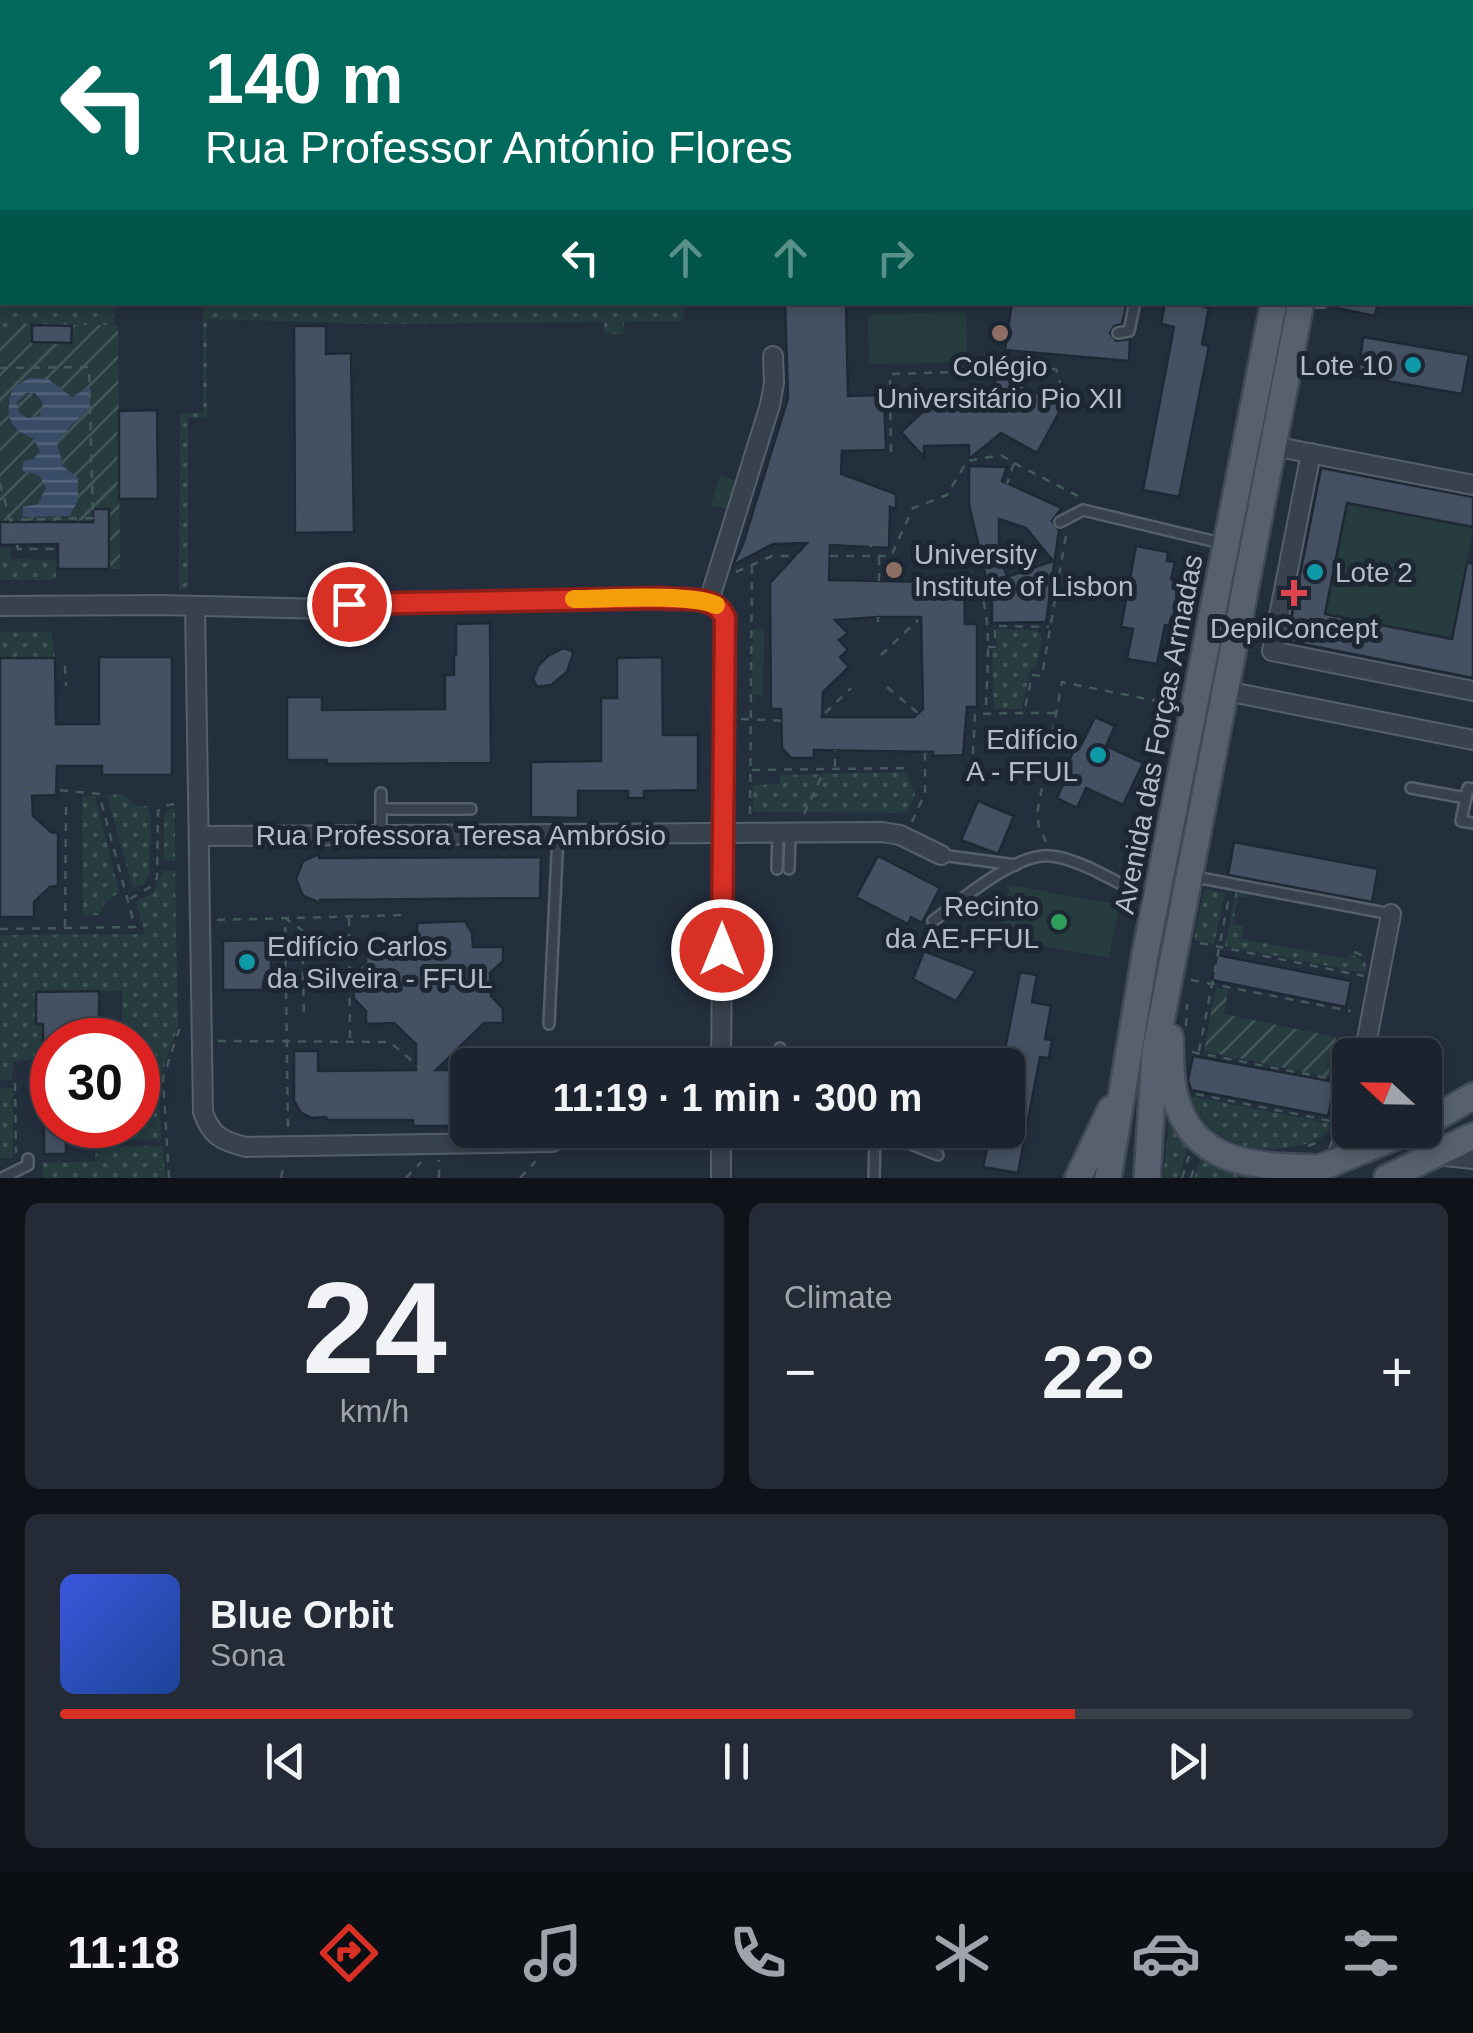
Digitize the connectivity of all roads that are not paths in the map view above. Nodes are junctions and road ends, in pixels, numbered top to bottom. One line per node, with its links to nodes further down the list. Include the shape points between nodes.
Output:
1 (1134, 305): 4 (lane, via 1129,331)
2 (1273, 305): 10 (main road, Avenida das Forças Armadas)
3 (1300, 305): 6 (main road, Avenida das Forças Armadas)
4 (1118, 332)
5 (773, 356): 11 (street, via 770,405)
6 (1274, 446): 7 (street); 14 (main road, Avenida das Forças Armadas)
7 (1310, 453): 8 (street); 15 (street, via 1272,652)
8 (1473, 484)
9 (1060, 522): 10 (lane, via 1084,510)
10 (1225, 544): 34 (main road, Avenida das Forças Armadas)
11 (709, 602): 13 (street); 27 (street, via 725,616)
12 (0, 606): 13 (street)
13 (196, 606): 28 (street)
14 (1226, 691): 16 (street); 33 (main road, Avenida das Forças Armadas)
15 (1473, 691)
16 (1473, 740)
17 (1411, 788): 20 (lane)
18 (1473, 788): 20 (lane)
19 (381, 793): 22 (lane)
20 (1466, 798): 23 (lane, via 1461,820)
21 (471, 809): 22 (lane)
22 (381, 810): 26 (lane)
23 (1473, 823)
24 (784, 833): 27 (street, Rua Professora Teresa Ambrósio); 29 (street, Rua Professora Teresa Ambrósio, via 882,832); 31 (lane); 32 (lane)
25 (558, 834): 26 (street, Rua Professora Teresa Ambrósio); 27 (street, Rua Professora Teresa Ambrósio); 38 (lane)
26 (381, 835): 28 (street, Rua Professora Teresa Ambrósio)
27 (722, 835): 40 (street)
28 (200, 836): 46 (street, via 202,1112 209,1130 246,1147)
29 (942, 855): 30 (lane)
30 (1019, 865): 34 (lane, via 1054,856); 36 (lane)
31 (777, 869)
32 (789, 870)
33 (1188, 875): 35 (lane, Avenida das Forças Armadas); 37 (main road, Avenida das Forças Armadas)
34 (1156, 902): 41 (main road, Avenida das Forças Armadas)
35 (1391, 914): 39 (street)
36 (933, 921)
37 (1180, 990): 55 (main road, via 1174,1094 1191,1130 1234,1161); 61 (main road, Avenida das Forças Armadas, via 1155,1052)
38 (549, 1024)
39 (1367, 1038)
40 (722, 1048)
41 (1122, 1086): 59 (main road); 60 (main road, Avenida das Forças Armadas)
42 (1473, 1096): 43 (main road)
43 (1442, 1114)
44 (1473, 1136): 52 (main road)
45 (1332, 1139): 55 (street)
46 (450, 1144)
47 (721, 1148): 57 (street)
48 (875, 1148): 58 (lane)
49 (921, 1148): 51 (lane)
50 (1360, 1148): 55 (main road)
51 (938, 1155)
52 (1436, 1155): 54 (street); 62 (main road)
53 (28, 1159): 56 (lane)
54 (1473, 1159)
55 (1318, 1168)
56 (2, 1178)
57 (721, 1178)
58 (874, 1178)
59 (1078, 1178)
60 (1108, 1178)
61 (1148, 1178)
62 (1387, 1178)

